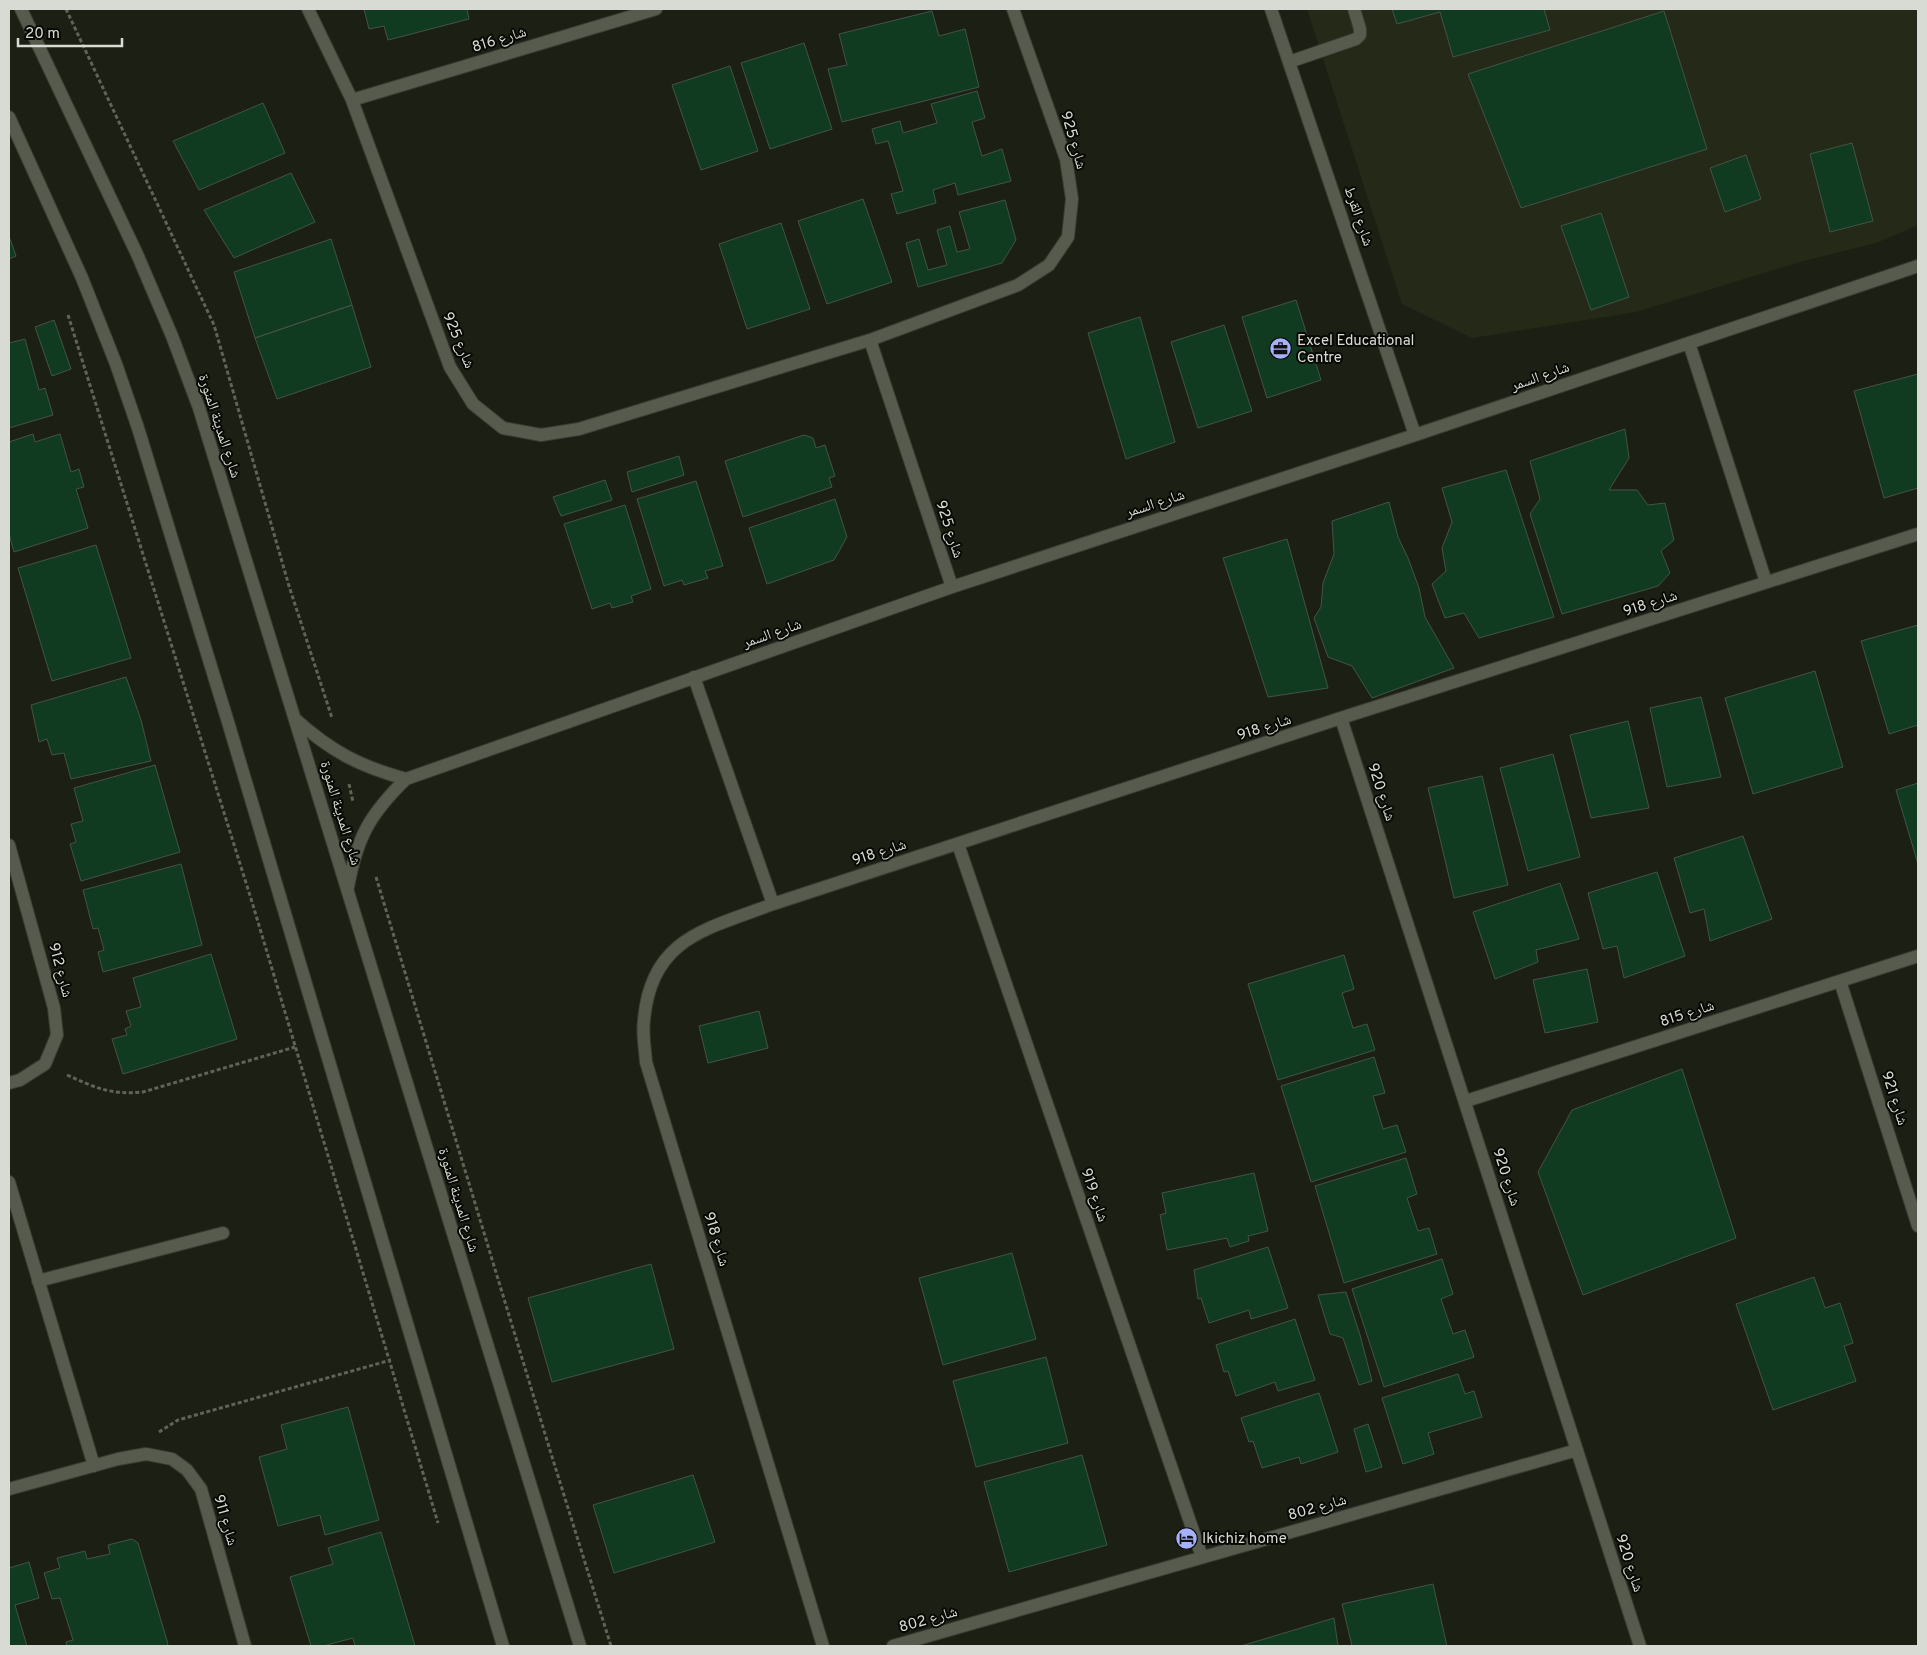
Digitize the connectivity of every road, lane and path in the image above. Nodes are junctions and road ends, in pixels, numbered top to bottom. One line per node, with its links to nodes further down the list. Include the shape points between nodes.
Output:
1 (21, 9): 19 (street, شارع المدينة المنورة, via 137,254 172,336 199,408)
2 (308, 9): 8 (street, شارع 925)
3 (656, 9): 8 (street, شارع 816)
4 (1013, 9): 12 (street, شارع 925, via 1066,158 1072,199 1068,237 1049,265 1018,285)
5 (1272, 9): 7 (street, شارع القرط)
6 (1354, 9): 7 (street, via 1360,29 1356,39)
7 (1290, 62): 14 (street, شارع القرط)
8 (352, 100): 12 (street, شارع 925, via 450,366 473,404 503,428 541,435 579,429)
9 (9, 117): 28 (street, via 82,278 129,400)
10 (1918, 266): 13 (street, شارع السمر)
11 (65, 307): 29 (path, via 249,893)
12 (870, 340): 17 (street, شارع 925)
13 (1689, 343): 14 (street, شارع السمر); 16 (street)
14 (1415, 435): 17 (street, شارع السمر)
15 (1918, 534): 16 (street, شارع 918)
16 (1766, 582): 20 (street, شارع 918)
17 (952, 586): 18 (street, شارع السمر)
18 (694, 677): 21 (street, شارع السمر); 25 (street)
19 (294, 718): 21 (street, via 318,740 345,757); 24 (street, شارع المدينة المنورة)
20 (1341, 718): 22 (street, شارع 918); 32 (street, شارع 920)
21 (406, 779): 24 (street, شارع السمر, via 383,802 365,829 353,859)
22 (958, 844): 25 (street, شارع 918); 44 (street, شارع 919)
23 (9, 845): 30 (street, شارع 912, via 54,1008 57,1035)
24 (347, 890): 47 (street, شارع المدينة المنورة)
25 (773, 904): 48 (street, شارع 918, via 692,935 666,957 649,987 643,1021 644,1037 646,1062)
26 (1918, 956): 27 (street, شارع 815)
27 (1840, 981): 32 (street, شارع 815); 34 (street, شارع 921)
28 (323, 1039): 29 (path); 37 (street)
29 (294, 1047): 30 (path, via 143,1092 122,1094 101,1090); 38 (path)
30 (45, 1064): 31 (street)
31 (9, 1083)
32 (1466, 1100): 39 (street, شارع 920)
33 (9, 1182): 36 (street)
34 (1918, 1226)
35 (223, 1233): 36 (street)
36 (38, 1281): 41 (street)
37 (416, 1353): 38 (path); 46 (street)
38 (389, 1360): 40 (path, via 178,1420 160,1432); 43 (path)
39 (1577, 1450): 44 (street, شارع 802); 50 (street, شارع 920)
40 (146, 1454): 41 (street, شارع 911); 45 (street, شارع 911, via 172,1460 187,1470 201,1489)
41 (94, 1466): 42 (street, شارع 911)
42 (9, 1489)
43 (441, 1532)
44 (1202, 1557): 49 (street, شارع 802)
45 (245, 1646)
46 (503, 1646)
47 (580, 1646)
48 (823, 1646)
49 (893, 1646)
50 (1640, 1646)

